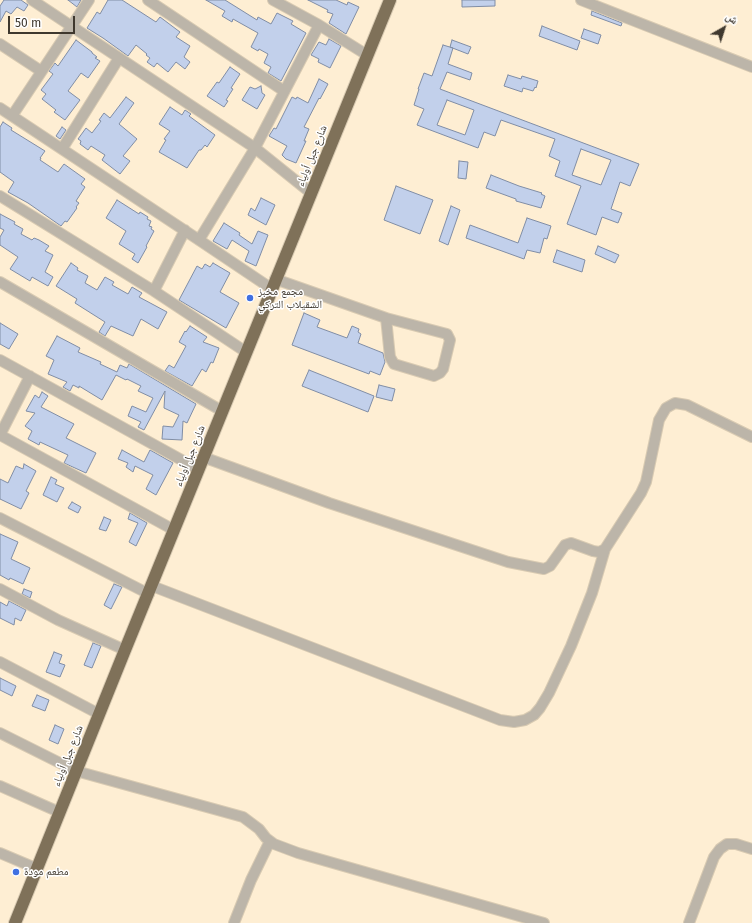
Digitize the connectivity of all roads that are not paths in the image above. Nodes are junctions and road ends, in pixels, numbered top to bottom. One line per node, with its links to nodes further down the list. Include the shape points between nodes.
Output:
1 (32, 0): 9 (street)
2 (89, 0): 9 (street)
3 (148, 0): 15 (street)
4 (273, 0): 7 (street)
5 (390, 0): 11 (highway, شارع جبل أولياء)
6 (581, 0): 13 (street)
7 (291, 4): 8 (street)
8 (318, 25): 11 (street); 15 (street)
9 (71, 27): 12 (street); 14 (street)
10 (0, 44): 14 (street)
11 (368, 55): 20 (highway, شارع جبل أولياء)
12 (118, 58): 18 (street); 19 (street)
13 (752, 67)
14 (41, 71): 17 (street)
15 (284, 91): 18 (street)
16 (0, 108): 17 (street)
17 (12, 116): 19 (street)
18 (255, 148): 20 (street); 23 (street)
19 (62, 149): 22 (street)
20 (311, 193): 25 (highway, شارع جبل أولياء)
21 (0, 196): 26 (street)
22 (185, 230): 23 (street); 26 (street)
23 (199, 240): 25 (street)
24 (0, 282): 31 (street)
25 (273, 284): 27 (street); 28 (highway, شارع جبل أولياء)
26 (154, 292): 28 (street)
27 (386, 318): 27 (street, via 447,334 450,340 440,373 434,376 394,364 390,357)
28 (246, 352): 31 (highway, شارع جبل أولياء)
29 (0, 360): 30 (street)
30 (30, 376): 34 (street); 36 (street, via 0,435)
31 (222, 411): 33 (highway, شارع جبل أولياء)
32 (752, 437): 37 (street, via 687,405 675,403 666,408 659,420 646,482)
33 (203, 457): 34 (highway, شارع جبل أولياء); 37 (street, via 329,503 508,562 544,569 550,566 565,545 571,543 593,551)
34 (198, 469): 36 (highway, شارع جبل أولياء)
35 (0, 518): 39 (street)
36 (174, 530): 39 (highway, شارع جبل أولياء)
37 (605, 550): 39 (street, via 571,646 549,693 534,715 514,722 493,718)
38 (0, 589): 40 (street, via 58,620)
39 (150, 590): 40 (highway, شارع جبل أولياء)
40 (125, 650): 42 (highway, شارع جبل أولياء)
41 (0, 662): 42 (street)
42 (99, 714): 44 (highway, شارع جبل أولياء)
43 (0, 733): 44 (street)
44 (76, 772): 46 (highway, شارع جبل أولياء); 47 (street, via 242,817 252,822)
45 (0, 786): 46 (street)
46 (59, 812): 50 (highway, شارع جبل أولياء)
47 (270, 841): 52 (street); 53 (street, via 298,852)
48 (752, 849): 54 (street, via 727,844 720,849 714,858)
49 (0, 853): 50 (street)
50 (38, 869): 51 (highway, شارع جبل أولياء)
51 (15, 923)
52 (234, 923)
53 (544, 923)
54 (689, 923)

